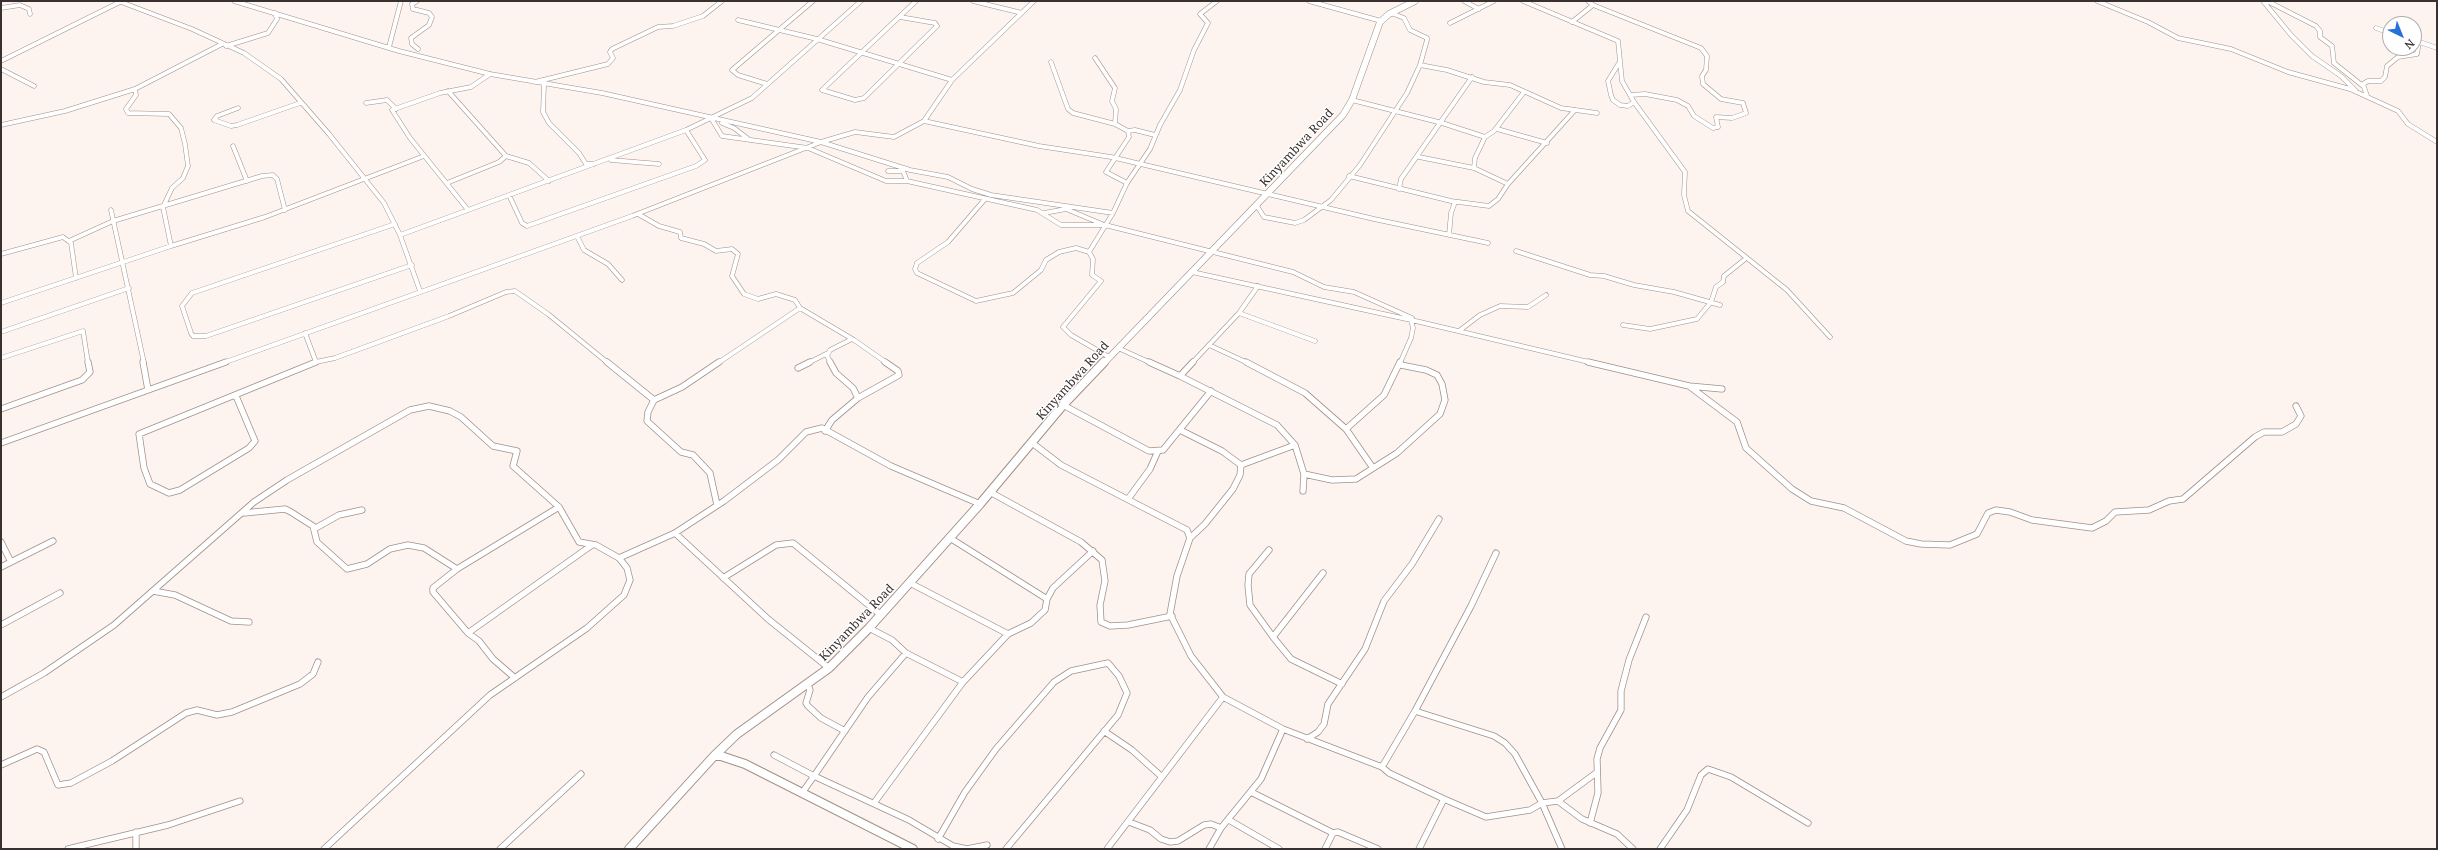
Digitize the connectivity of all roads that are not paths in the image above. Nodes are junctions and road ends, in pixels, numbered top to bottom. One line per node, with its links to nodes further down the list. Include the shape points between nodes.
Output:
1 (234, 1): 25 (street)
2 (401, 1): 40 (street)
3 (417, 1): 42 (street, via 412,4 413,9 429,13 432,17 429,25 411,38 412,44)
4 (722, 1): 55 (street, via 703,16 673,26 658,27 612,49 610,52 613,58 608,64)
5 (813, 1): 35 (street)
6 (854, 1): 21 (street)
7 (916, 1): 29 (street)
8 (973, 1): 26 (street)
9 (1034, 1): 26 (street)
10 (1217, 1): 83 (street, via 1200,14 1208,22 1194,50 1180,90)
11 (1309, 1): 31 (street)
12 (1415, 1): 27 (street, Kinyambwa Road)
13 (1464, 1): 24 (street)
14 (1494, 1): 24 (street)
15 (1523, 1): 32 (street)
16 (1588, 1): 22 (street)
17 (2097, 1): 63 (street, via 2148,22 2178,38 2231,49 2288,72 2333,83)
18 (2263, 1): 63 (street, via 2312,56 2341,76)
19 (2267, 1): 59 (street, via 2316,26 2320,31 2320,37 2332,46 2334,63)
20 (122, 2): 39 (street); 46 (street)
21 (860, 2): 37 (street)
22 (1593, 5): 32 (street); 64 (street, via 1701,48 1708,56 1706,70 1702,76 1703,84 1721,99 1743,103 1746,113 1732,118 1716,117 1718,127 1712,128 1694,116 1688,106 1677,100 1645,94)
23 (1, 8): 28 (street, via 20,6 29,9)
24 (1479, 9): 33 (street)
25 (275, 13): 39 (street, via 277,19 268,33); 40 (street)
26 (1022, 13): 54 (street)
27 (1391, 13): 31 (street, Kinyambwa Road); 50 (street, via 1404,18 1410,30 1427,38)
28 (30, 14)
29 (900, 17): 43 (street); 49 (street, via 935,23 937,26)
30 (738, 20): 35 (street)
31 (1381, 21): 66 (street, Kinyambwa Road)
32 (1572, 22): 48 (street, via 1618,41)
33 (1450, 23)
34 (2376, 28): 36 (street)
35 (779, 30): 37 (street); 56 (street, via 732,70 738,76)
36 (2382, 30)
37 (817, 39): 43 (street); 56 (street)
38 (2422, 43): 41 (street)
39 (224, 45): 60 (street); 68 (street, via 244,53 281,79)
40 (389, 47): 52 (street)
41 (2437, 48)
42 (418, 49)
43 (862, 53): 49 (street); 49 (street, via 822,90 859,100)
44 (2404, 56): 59 (street, via 2398,57 2387,66 2381,81 2368,81)
45 (1095, 58): 78 (street, via 1115,88 1112,101 1116,109)
46 (1, 61)
47 (1051, 62): 78 (street, via 1068,109 1073,113)
48 (1619, 63): 64 (street, via 1622,82); 67 (street, via 1608,82 1611,95 1620,105 1628,106)
49 (900, 64): 54 (street)
50 (1420, 65): 53 (street); 72 (street, via 1407,93)
51 (1, 69): 58 (street)
52 (490, 74): 55 (street); 61 (street, via 473,86)
53 (1472, 77): 62 (street, via 1484,82 1510,85); 77 (street)
54 (952, 80): 76 (street)
55 (532, 83): 57 (street)
56 (767, 84): 75 (street, via 752,98)
57 (544, 85): 75 (street, via 602,93); 96 (street, via 543,112 549,123 579,153 586,164)
58 (34, 86)
59 (2363, 86): 65 (street)
60 (135, 89): 79 (street, via 65,111); 116 (street, via 136,95 126,109 128,113 169,114 181,128 185,144 188,166 183,178 172,188)
61 (448, 91): 71 (street); 92 (street)
62 (1524, 92): 73 (street, via 1561,108); 84 (street, via 1494,131)
63 (2359, 93): 65 (street)
64 (1630, 95): 67 (street)
65 (2367, 96): 87 (street, via 2398,111 2408,124)
66 (1352, 100): 72 (street); 110 (street, Kinyambwa Road, via 1338,121)
67 (1634, 102): 157 (street, via 1685,172 1684,194 1688,210 1787,290)
68 (300, 103): 70 (street, via 237,125 231,126 214,120 217,116); 102 (street)
69 (366, 103): 71 (street, via 387,100)
70 (238, 108)
71 (396, 109): 91 (street, via 392,110)
72 (1395, 110): 77 (street); 101 (street, via 1360,164)
73 (1575, 110): 74 (street); 88 (street)
74 (1597, 113)
75 (711, 118): 81 (street); 85 (street, via 734,128); 85 (street, via 722,136); 86 (street)
76 (924, 121): 86 (street, via 894,137 855,132); 94 (street, via 1039,146)
77 (1442, 123): 84 (street); 93 (street)
78 (1114, 124): 82 (street)
79 (1, 125)
80 (1497, 129): 88 (street)
81 (686, 130): 95 (street); 111 (street, via 705,160 696,166 526,226 522,223)
82 (1128, 131): 83 (street, via 1135,130); 94 (street, via 1126,142)
83 (1155, 135): 98 (street)
84 (1485, 137): 99 (street)
85 (747, 138): 90 (street)
86 (821, 142): 90 (street); 121 (street, via 910,170 953,179 991,195)
87 (2437, 142)
88 (1547, 143): 108 (street)
89 (233, 146): 103 (street)
90 (808, 148): 105 (street, via 886,181); 122 (street)
91 (424, 156): 102 (street); 106 (street)
92 (506, 156): 104 (street, via 529,163); 106 (street, via 499,162)
93 (1419, 157): 99 (street); 109 (street, via 1402,178)
94 (1115, 158): 98 (street); 107 (street, via 1106,172)
95 (609, 160): 96 (street); 97 (street)
96 (599, 163): 104 (street)
97 (659, 164)
98 (1140, 164): 107 (street); 110 (street)
99 (1474, 168): 108 (street)
100 (888, 171): 105 (street, via 903,171)
101 (1349, 176): 109 (street); 115 (street)
102 (366, 179): 118 (street); 124 (street, via 384,203)
103 (247, 181): 116 (street); 118 (street, via 273,175 277,179)
104 (548, 181): 111 (street)
105 (907, 181): 112 (street)
106 (447, 183): 119 (street)
107 (1127, 183): 121 (street)
108 (1508, 184): 113 (street, via 1498,200 1489,206)
109 (1399, 189): 113 (street)
110 (1268, 194): 114 (street, Kinyambwa Road); 115 (street)
111 (509, 195): 119 (street)
112 (985, 199): 120 (street); 133 (street, via 948,242 917,263 917,273 976,301 1013,293 1041,270 1046,260 1059,252 1076,248)
113 (1455, 202): 127 (street)
114 (1256, 206): 115 (street, via 1264,217 1295,223 1311,217); 134 (street, Kinyambwa Road)
115 (1324, 206): 127 (street)
116 (163, 207): 123 (street); 131 (street)
117 (111, 210): 123 (street)
118 (285, 210): 131 (street)
119 (468, 210): 126 (street)
120 (1043, 213): 125 (street, via 1066,210); 125 (street, via 1061,225)
121 (1113, 213): 125 (street)
122 (638, 214): 128 (street); 149 (street, via 659,226 680,232 681,238 704,244 716,251 732,249 738,254 732,276 744,294 758,299 776,294 795,300)
123 (113, 221): 129 (street); 137 (street)
124 (395, 224): 126 (street); 138 (street, via 192,293 182,306 191,333 193,336 206,336)
125 (1105, 225): 133 (street); 134 (street)
126 (400, 235): 138 (street)
127 (1448, 235): 130 (street)
128 (577, 236): 141 (street, via 584,250 608,264); 144 (street)
129 (69, 241): 135 (street, via 63,236 56,237); 140 (street)
130 (1488, 243)
131 (172, 246): 137 (street)
132 (1516, 251): 147 (street, via 1590,275 1680,294)
133 (1089, 252): 163 (street, via 1093,259 1092,275 1101,281 1063,327 1071,335)
134 (1210, 253): 139 (street, Kinyambwa Road); 152 (street, via 1293,272 1324,288 1354,292)
135 (1, 254)
136 (1744, 260): 147 (street, via 1724,276 1723,282 1716,287)
137 (123, 262): 140 (street); 143 (street)
138 (412, 265): 144 (street)
139 (1192, 272): 142 (street); 161 (street, Kinyambwa Road)
140 (76, 278): 146 (street)
141 (622, 280)
142 (1258, 286): 150 (street); 151 (street)
143 (129, 288): 155 (street); 171 (street)
144 (420, 291): 156 (street)
145 (1546, 295): 154 (street, via 1528,307 1500,306 1480,315)
146 (1, 303)
147 (1710, 304): 148 (street); 153 (street, via 1697,319 1685,322 1650,329)
148 (1720, 305)
149 (800, 308): 158 (street); 175 (street, via 682,387)
150 (1239, 313): 159 (street); 160 (street)
151 (1411, 320): 152 (street); 166 (street, via 1411,338)
152 (1420, 322): 154 (street)
153 (1623, 325)
154 (1459, 331): 169 (street)
155 (1, 332)
156 (305, 333): 165 (street); 171 (street)
157 (1830, 337)
158 (852, 339): 162 (street); 174 (street, via 898,371 899,375)
159 (1315, 341)
160 (1209, 345): 168 (street); 179 (street, via 1305,393)
161 (1118, 348): 163 (street, Kinyambwa Road); 168 (street)
162 (828, 353): 167 (street); 174 (street, via 827,356 836,374 852,388)
163 (1109, 357): 176 (street, Kinyambwa Road)
164 (1, 358): 178 (street, via 83,331 90,372 82,380)
165 (316, 362): 173 (street); 175 (street, via 335,358 506,292 515,291 548,314)
166 (1401, 365): 179 (street, via 1384,395); 187 (street, via 1437,375 1442,384 1445,400 1440,414 1397,453)
167 (798, 368)
168 (1180, 376): 172 (street)
169 (1689, 386): 170 (street); 177 (street, via 1737,422 1746,448 1792,489 1811,501 1844,508 1906,541 1950,545 1977,534 1988,513 1996,510 2032,520 2092,528 2106,521 2115,512 2149,510 2169,500 2183,499 2254,437 2264,432 2282,432 2296,424 2301,416)
170 (1722, 389)
171 (148, 390): 183 (street)
172 (1211, 391): 180 (street); 184 (street, via 1277,425)
173 (236, 396): 173 (street, via 139,434 144,468 150,484 168,494 180,490 249,448 255,441)
174 (858, 398): 181 (street, via 832,420)
175 (654, 400): 193 (street, via 647,421 682,452 693,455 710,473)
176 (1064, 405): 182 (street, Kinyambwa Road); 185 (street, via 1149,452)
177 (2296, 406)
178 (1, 409)
179 (1346, 429): 187 (street)
180 (1180, 430): 185 (street, via 1163,450); 186 (street, via 1222,451)
181 (825, 431): 192 (street, via 891,466); 193 (street, via 822,428 802,434 778,460)
182 (1031, 442): 190 (street, Kinyambwa Road); 191 (street, via 1061,465)
183 (1, 443)
184 (1294, 445): 186 (street); 188 (street)
185 (1158, 451): 191 (street, via 1150,469)
186 (1241, 464): 201 (street, via 1240,475 1233,489 1205,524)
187 (1373, 468): 188 (street, via 1356,479 1345,480)
188 (1304, 474): 189 (street)
189 (1303, 491)
190 (990, 492): 192 (street, Kinyambwa Road); 206 (street)
191 (1128, 499): 201 (street, via 1187,530)
192 (980, 504): 200 (street, Kinyambwa Road)
193 (717, 505): 199 (street)
194 (559, 507): 196 (street, via 513,466 517,451 493,446 460,417 438,406 429,406 410,410 379,426 287,480); 204 (street, via 580,542); 211 (street)
195 (362, 510): 198 (street, via 339,515)
196 (244, 513): 198 (street, via 285,509); 215 (street)
197 (1439, 518): 232 (street, via 1412,564 1384,602 1365,649)
198 (314, 529): 211 (street, via 321,547 347,569 366,564 390,549 408,545 424,548)
199 (675, 532): 208 (street); 213 (street)
200 (950, 538): 214 (street, Kinyambwa Road); 217 (street)
201 (1190, 538): 219 (street, via 1177,576)
202 (53, 541): 209 (street)
203 (1, 542): 209 (street)
204 (592, 545): 208 (street); 224 (street, via 578,558)
205 (1269, 550): 226 (street, via 1257,562 1250,574 1248,585 1250,605)
206 (1093, 551): 217 (street, via 1053,588); 219 (street, via 1102,560 1105,581 1100,605 1101,622 1110,626 1128,625)
207 (1496, 553): 236 (street, via 1471,606)
208 (619, 558): 230 (street, via 630,580 624,594 587,628)
209 (11, 562): 210 (street)
210 (1, 567)
211 (457, 569): 224 (street, via 436,584 433,592)
212 (1322, 573): 226 (street)
213 (723, 578): 218 (street, via 776,545 793,543); 229 (street, via 768,619)
214 (910, 583): 218 (street, Kinyambwa Road); 225 (street)
215 (153, 591): 221 (street, via 175,596 231,621); 234 (street, via 92,641 27,684)
216 (60, 593): 222 (street)
217 (1047, 599): 225 (street, via 1045,610 1031,623)
218 (881, 614): 223 (street, Kinyambwa Road)
219 (1172, 616): 235 (street, via 1191,656)
220 (1646, 616): 245 (street, via 1625,675 1621,691 1621,710 1600,748)
221 (248, 622)
222 (1, 626)
223 (869, 628): 227 (street, via 892,640); 229 (street, Kinyambwa Road)
224 (468, 633): 230 (street, via 479,641 492,659)
225 (1008, 634): 231 (street)
226 (1273, 637): 232 (street, via 1291,659)
227 (906, 653): 231 (street); 238 (street, via 868,697)
228 (318, 662): 243 (street, via 313,674 300,684 232,712 217,716 197,710 186,713 112,761 71,783 58,785 44,752 37,748)
229 (829, 668): 233 (street, Kinyambwa Road)
230 (515, 678): 268 (street, via 490,695)
231 (963, 682): 254 (street)
232 (1342, 684): 240 (street, via 1328,704 1324,724 1318,732)
233 (808, 685): 238 (street, via 808,706 821,718); 242 (street, Kinyambwa Road, via 737,734)
234 (1, 697)
235 (1223, 697): 237 (street); 248 (street)
236 (1415, 710): 244 (street); 255 (street, via 1494,736 1505,744 1518,760)
237 (1283, 729): 240 (street); 249 (street, via 1261,779)
238 (845, 731): 247 (street)
239 (1104, 731): 248 (street, via 1132,750); 263 (street, via 1118,715 1126,693 1112,666 1108,663 1071,671 1054,682 996,749 965,792); 272 (street)
240 (1306, 739): 244 (street)
241 (774, 755): 247 (street)
242 (714, 756): 250 (street, via 728,757); 270 (street, Kinyambwa Road)
243 (1, 765)
244 (1382, 767): 251 (street, via 1389,773)
245 (1596, 772): 253 (street); 258 (street, via 1598,793)
246 (581, 774): 269 (street)
247 (814, 776): 250 (street); 254 (street)
248 (1162, 777): 257 (street)
249 (1251, 792): 256 (street); 262 (street)
250 (802, 793): 271 (street)
251 (1444, 799): 255 (street, via 1486,817 1530,810); 277 (street)
252 (240, 801): 261 (street, via 168,825)
253 (1558, 801): 255 (street); 258 (street)
254 (874, 803): 263 (street, via 909,820)
255 (1542, 804): 278 (street)
256 (1229, 820): 260 (street); 265 (street)
257 (1128, 822): 260 (street, via 1150,830 1170,842 1204,825 1211,824); 273 (street)
258 (1590, 823): 279 (street, via 1617,834)
259 (1808, 824): 280 (street, via 1731,777 1708,769 1701,776 1687,810)
260 (1221, 828): 274 (street)
261 (136, 832): 266 (street); 267 (street)
262 (1333, 833): 275 (street); 276 (street, via 1338,832)
263 (938, 839): 264 (street, via 968,849)
264 (987, 845)
265 (1276, 848)
266 (68, 849)
267 (136, 849)
268 (324, 849)
269 (500, 849)
270 (629, 849)
271 (913, 849)
272 (1006, 849)
273 (1107, 849)
274 (1210, 849)
275 (1325, 849)
276 (1378, 849)
277 (1419, 849)
278 (1562, 849)
279 (1633, 849)
280 (1660, 849)

